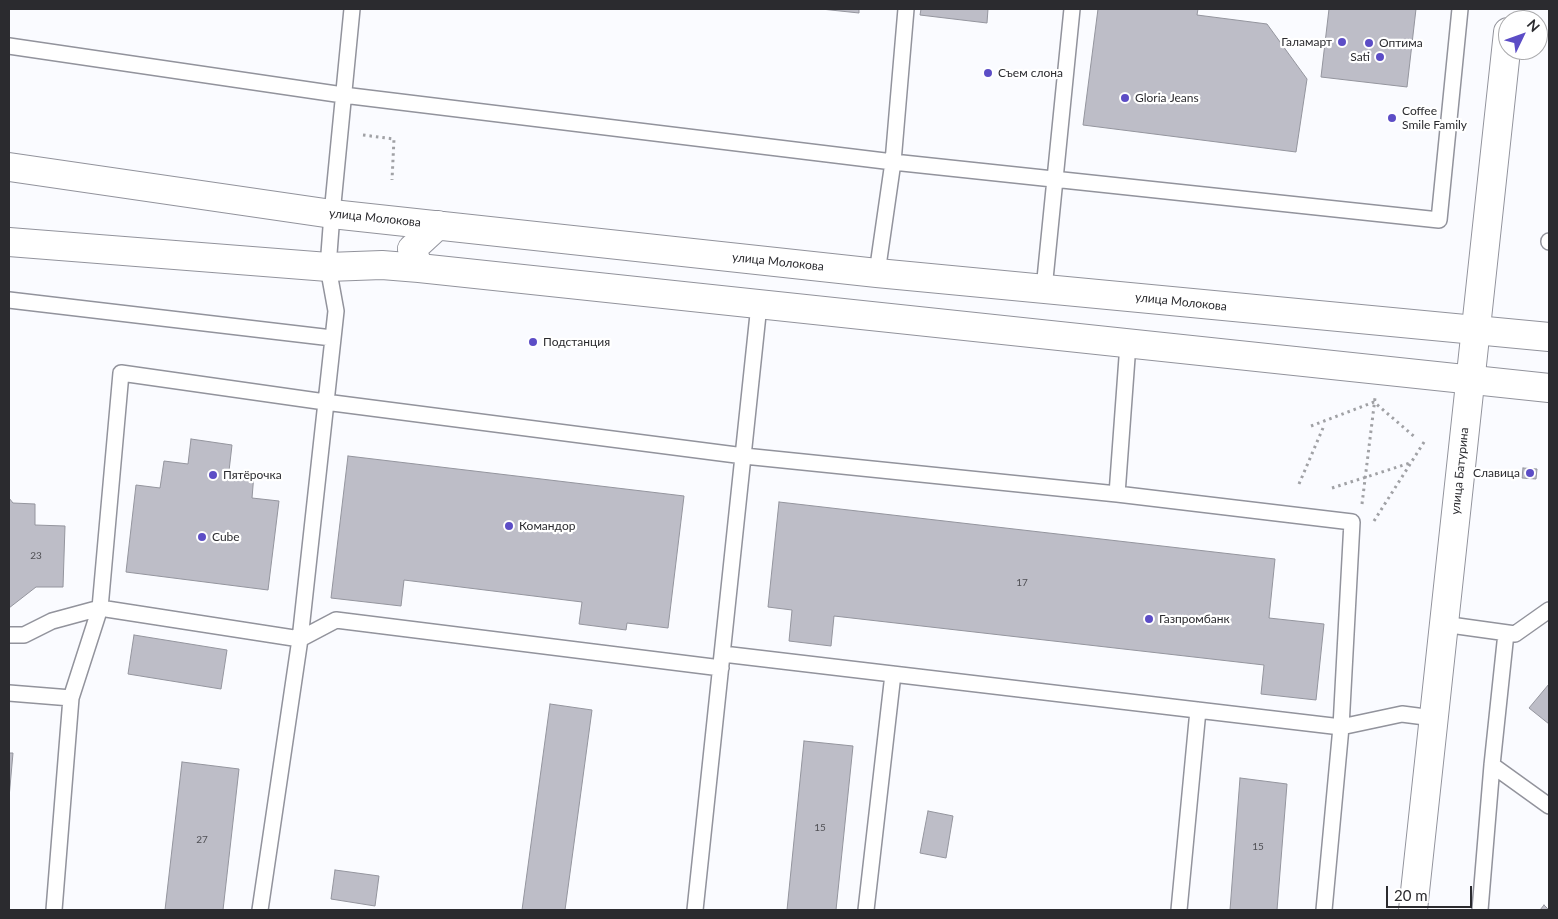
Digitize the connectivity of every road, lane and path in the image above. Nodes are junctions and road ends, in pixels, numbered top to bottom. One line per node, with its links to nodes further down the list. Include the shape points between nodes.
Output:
1 (352, 9): 7 (lane)
2 (906, 9): 9 (lane)
3 (1072, 9): 11 (lane)
4 (1460, 9): 11 (lane, via 1439,220)
5 (9, 46): 7 (lane)
6 (1505, 60): 22 (main road, улица Батурина)
7 (344, 95): 9 (lane); 13 (lane)
8 (364, 135): 12 (path, via 394,139)
9 (893, 162): 11 (lane); 18 (lane)
10 (9, 167): 13 (main road, улица Молокова)
11 (1056, 179): 19 (lane)
12 (392, 180)
13 (332, 214): 14 (main road, улица Молокова); 16 (lane)
14 (438, 225): 17 (main road, via 412,249); 18 (main road, улица Молокова)
15 (9, 242): 16 (main road)
16 (328, 267): 17 (main road); 24 (lane, via 336,311)
17 (419, 268): 21 (main road)
18 (877, 272): 19 (main road, улица Молокова)
19 (1044, 289): 22 (main road, улица Молокова)
20 (9, 300): 24 (lane)
21 (759, 305): 25 (main road); 35 (lane)
22 (1477, 330): 23 (main road, улица Молокова); 26 (main road, улица Батурина)
23 (1549, 337)
24 (332, 338): 29 (lane)
25 (1128, 344): 26 (main road); 40 (lane)
26 (1470, 380): 27 (main road); 45 (main road, улица Батурина)
27 (1549, 388)
28 (1375, 395): 30 (path)
29 (326, 402): 35 (lane); 43 (lane, via 121,373); 48 (lane)
30 (1374, 402): 31 (path); 33 (path); 37 (path)
31 (1311, 426)
32 (1323, 428): 38 (path)
33 (1416, 438)
34 (1426, 439): 36 (path)
35 (744, 456): 40 (lane); 49 (lane)
36 (1411, 463): 37 (path); 42 (path)
37 (1365, 478): 39 (path); 41 (path)
38 (1298, 484)
39 (1332, 488)
40 (1117, 494): 42 (lane, via 1352,522)
41 (1362, 504)
42 (1350, 558): 55 (lane)
43 (100, 608): 47 (lane, via 52,622 24,636); 48 (lane); 52 (lane)
44 (1549, 610): 46 (lane, via 1516,634)
45 (1443, 624): 46 (lane); 54 (main road, улица Батурина)
46 (1506, 633): 56 (lane)
47 (9, 635)
48 (300, 640): 49 (lane, via 336,620); 59 (lane)
49 (722, 661): 50 (lane); 60 (lane)
50 (893, 674): 53 (lane); 61 (lane)
51 (9, 693): 52 (lane)
52 (71, 698): 58 (lane)
53 (1198, 710): 55 (lane); 62 (lane)
54 (1433, 718): 55 (lane, via 1402,714); 64 (main road, улица Батурина)
55 (1341, 726): 63 (lane)
56 (1492, 765): 57 (lane); 65 (lane)
57 (1549, 806)
58 (54, 910)
59 (260, 910)
60 (696, 910)
61 (866, 910)
62 (1179, 910)
63 (1324, 910)
64 (1413, 910)
65 (1480, 910)

